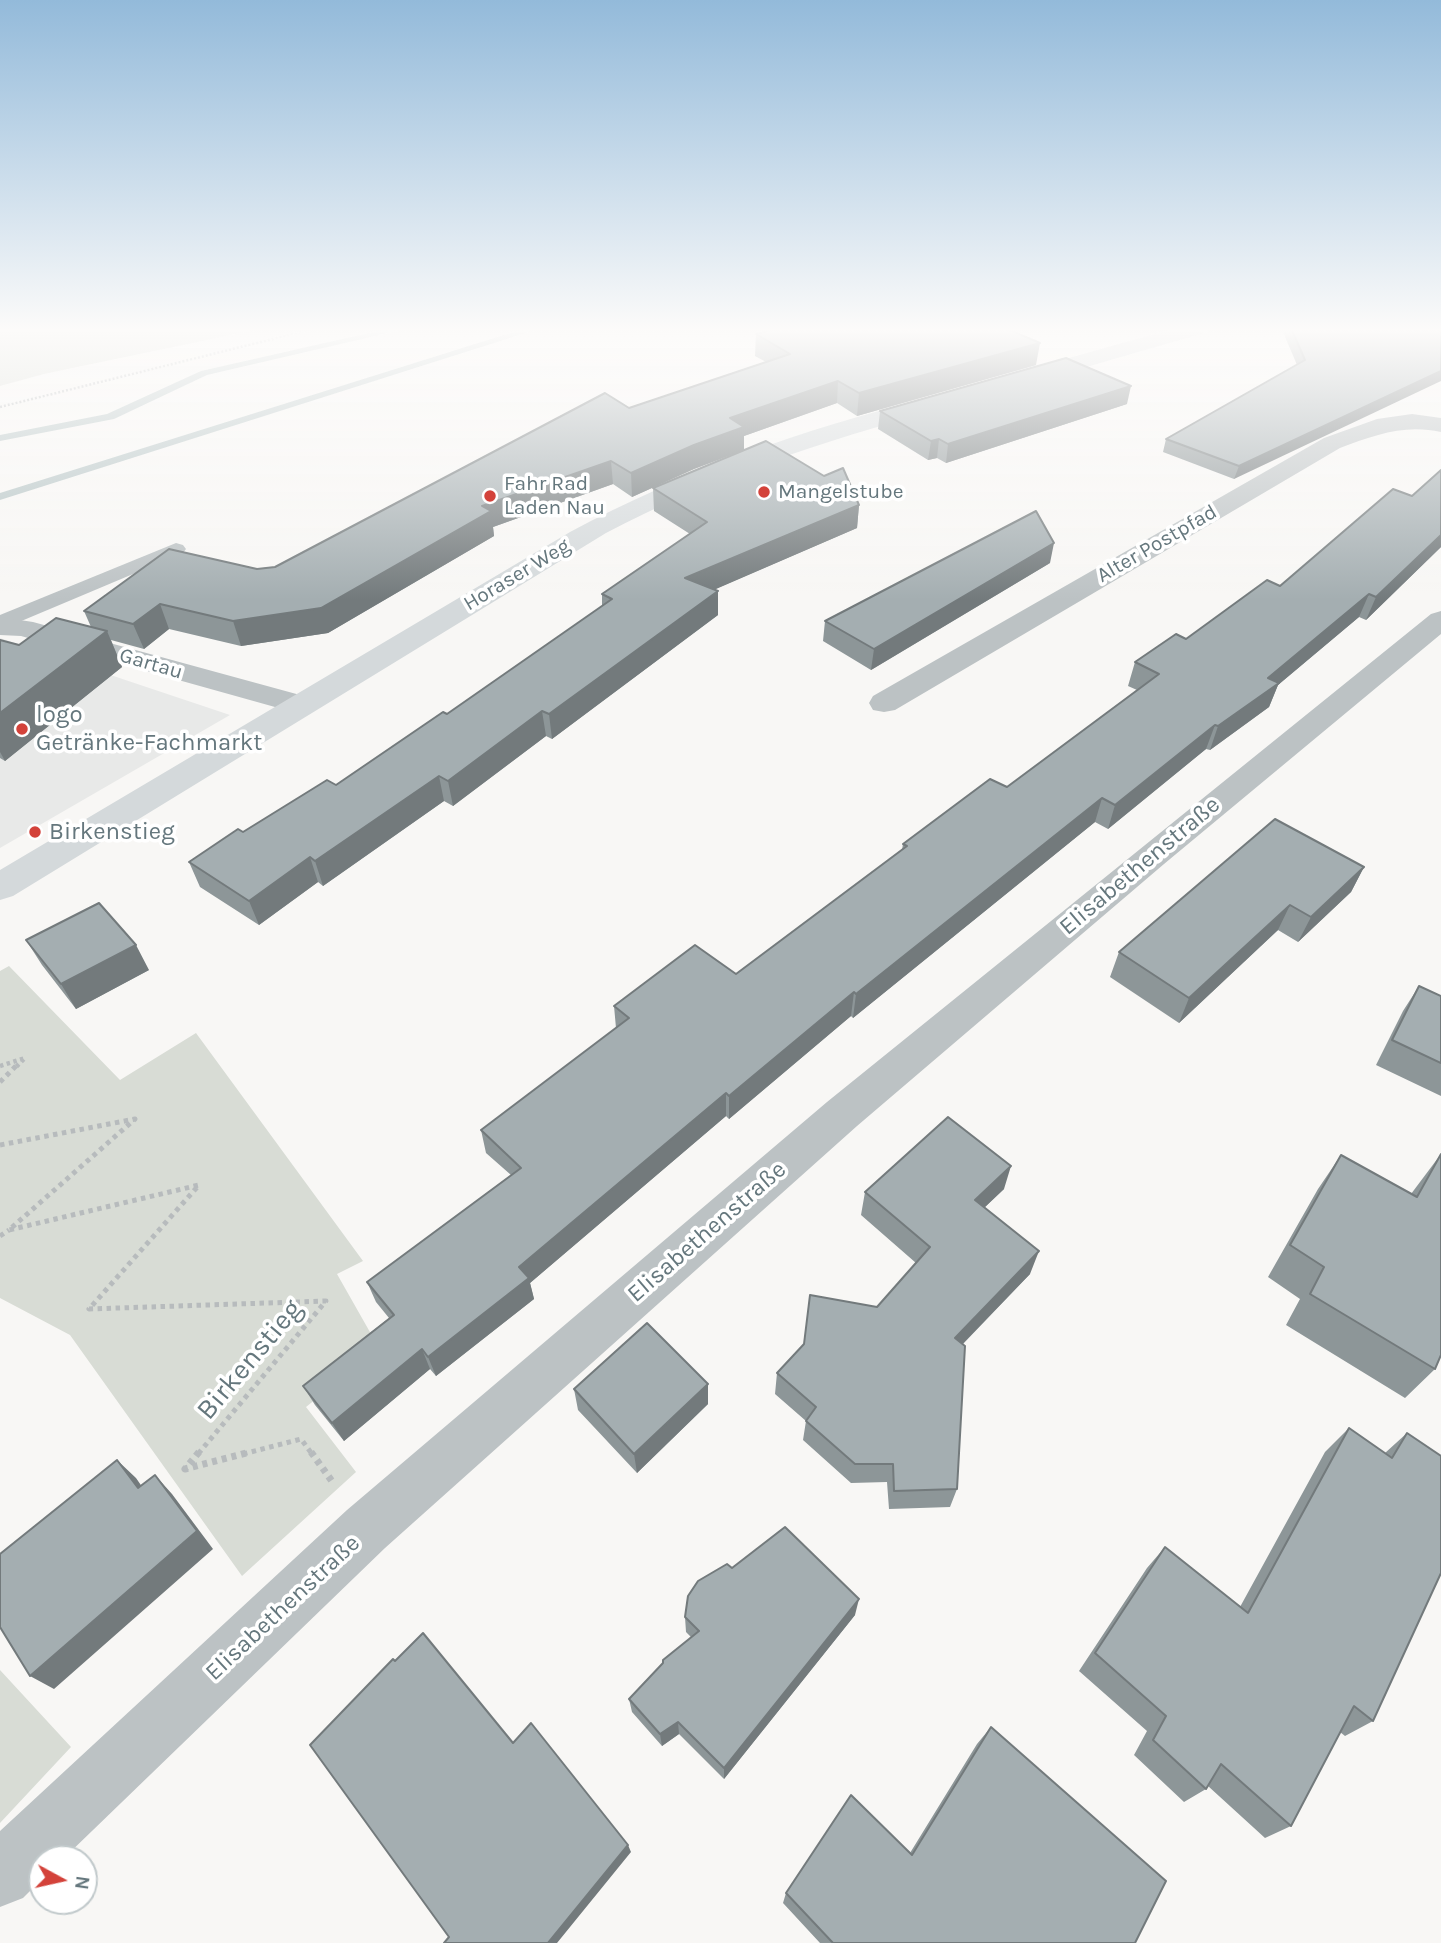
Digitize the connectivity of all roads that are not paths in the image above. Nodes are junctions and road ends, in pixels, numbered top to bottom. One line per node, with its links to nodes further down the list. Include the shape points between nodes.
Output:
1 (881, 419): 7 (main road, Horaser Weg, via 775,449 632,509)
2 (1441, 425): 6 (street, Alter Postpfad, via 1407,419 1387,422 1332,443)
3 (176, 549): 5 (lane, Gartau)
4 (1441, 620): 9 (street, Elisabethenstraße, via 780,1168 366,1529)
5 (0, 625): 7 (street, Gartau)
6 (884, 704)
7 (300, 705): 8 (main road, Horaser Weg)
8 (0, 887)
9 (0, 1875)

